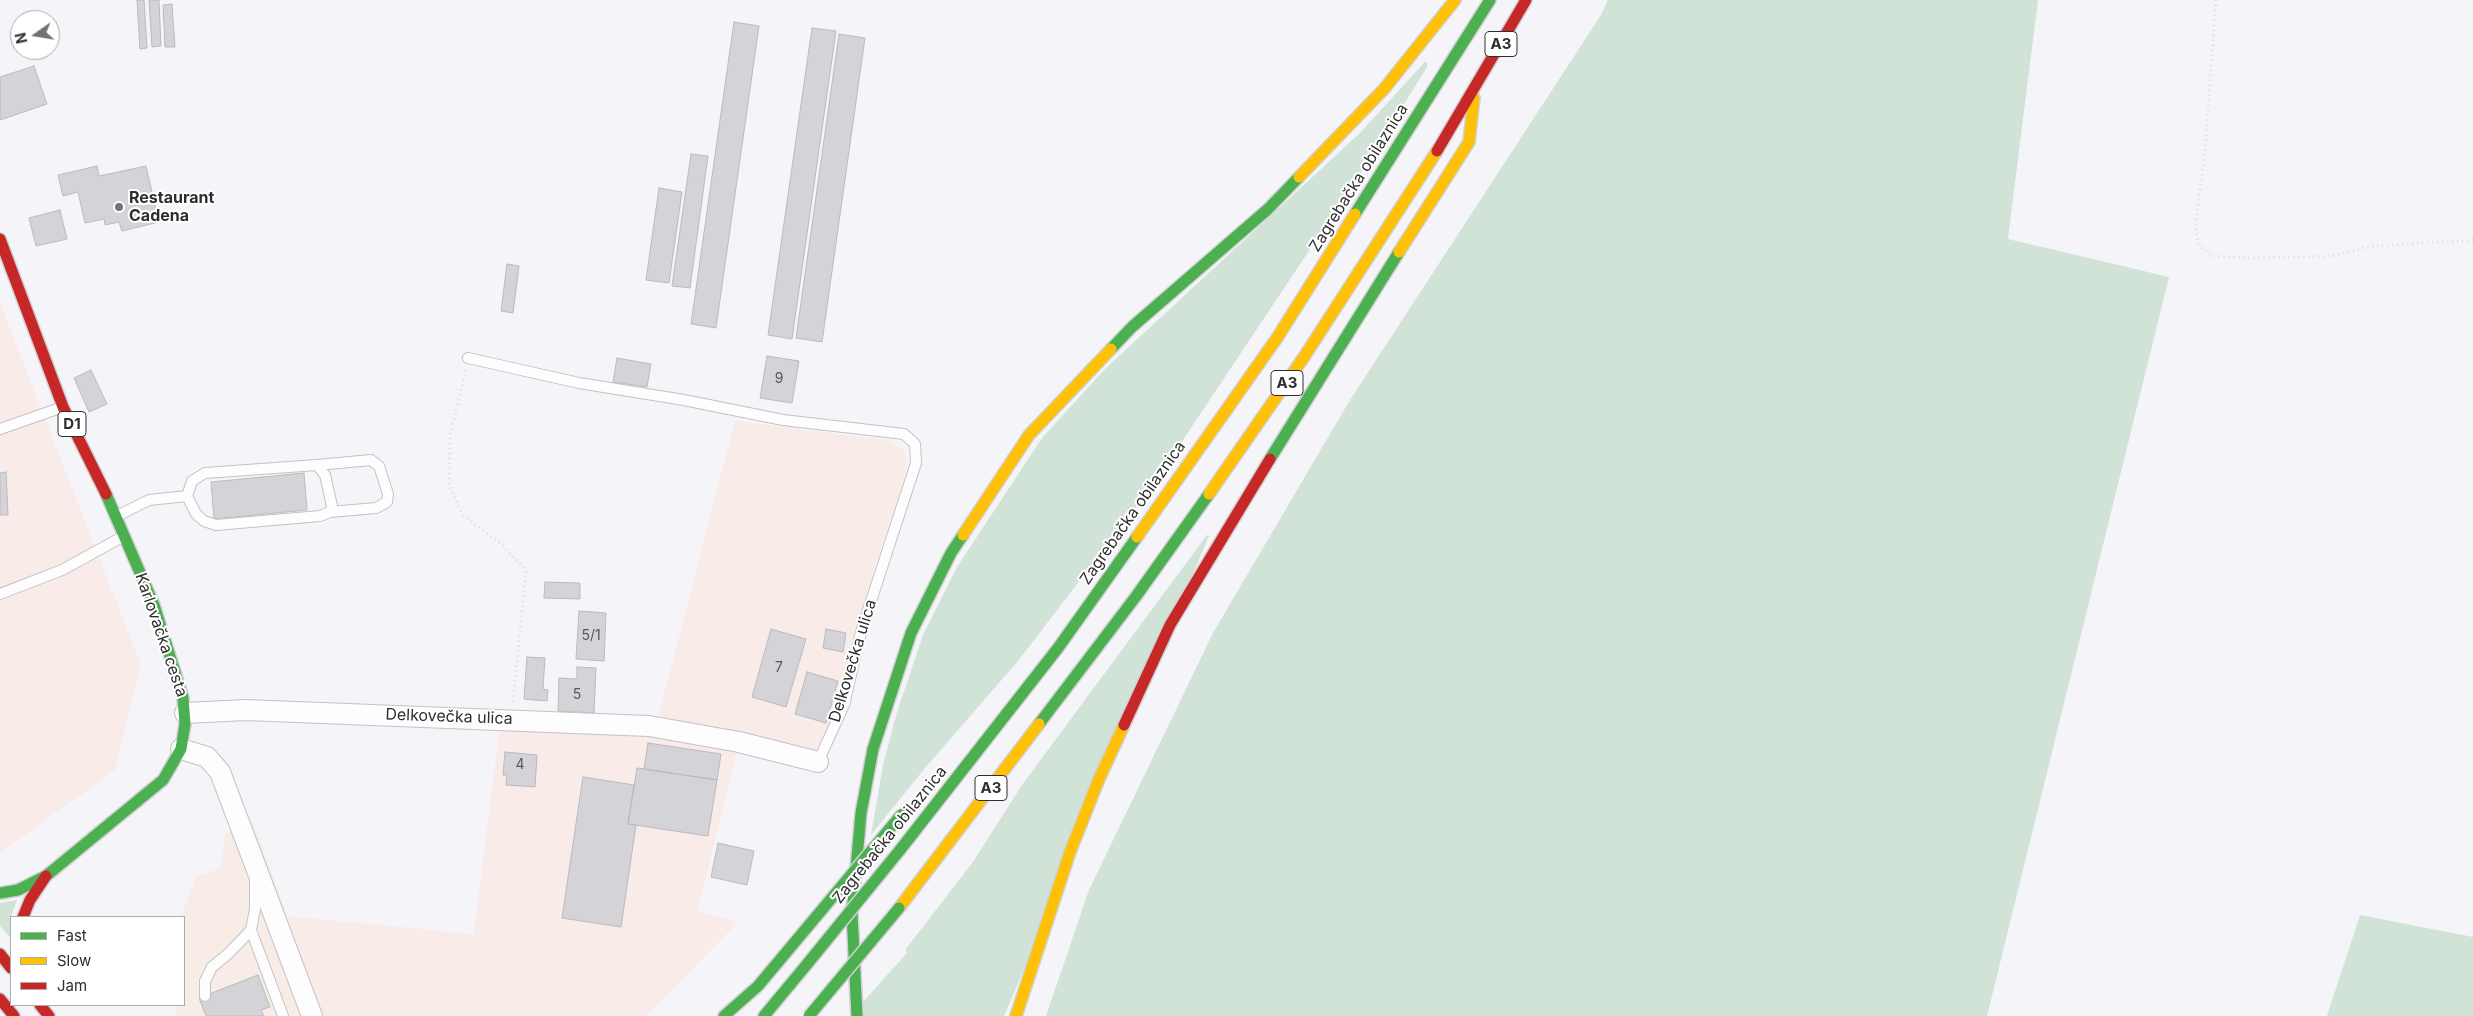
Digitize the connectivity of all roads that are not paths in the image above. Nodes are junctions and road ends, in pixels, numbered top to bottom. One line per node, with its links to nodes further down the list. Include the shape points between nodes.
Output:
1 (1455, 0): 34 (main road, via 1384,89 1268,210 1132,327 1029,435 951,553 911,633 873,748 860,813 852,913)
2 (1490, 0): 18 (main road, Zagrebačka obilaznica / A3, via 1277,338 1058,648)
3 (1526, 0): 4 (main road, A3)
4 (1475, 88): 33 (main road, A3, bridge, via 1304,357 1121,617 899,908); 35 (main road, via 1469,142 1317,381 1170,625 1099,778 1070,852)
5 (0, 239): 7 (main road, Karlovačka cesta / D1)
6 (468, 358): 17 (lane, Delkovečka ulica, via 578,383 783,420 904,434 915,444 916,463 861,632 844,705)
7 (64, 407): 8 (lane); 12 (main road, Karlovačka cesta / D1)
8 (0, 429)
9 (317, 464): 10 (lane, via 205,473 192,481); 11 (lane, via 328,486); 11 (lane, via 371,460 379,466 388,494 387,502 376,508)
10 (187, 496): 11 (lane, via 196,514 216,525 320,516); 12 (lane, via 149,500)
11 (330, 512)
12 (117, 516): 13 (main road, Karlovačka cesta / D1)
13 (125, 535): 14 (lane, via 62,570); 15 (main road, Karlovačka cesta / D1, via 160,623 180,684)
14 (0, 594)
15 (185, 713): 16 (main road, Karlovačka cesta / D1); 17 (street, Delkovečka ulica, via 224,709 649,726 739,742)
16 (181, 749): 19 (street, via 202,754 216,765); 20 (main road, via 163,780)
17 (818, 762)
18 (949, 787): 31 (main road, bridge, via 910,810 758,986); 32 (main road, Zagrebačka obilaznica / A3, bridge)
19 (254, 864): 23 (lane, via 255,900); 30 (street)
20 (46, 876): 21 (main road, via 18,890); 22 (main road)
21 (0, 893)
22 (23, 916)
23 (251, 930): 26 (lane, via 212,967 205,981); 29 (lane)
24 (0, 954): 25 (main road)
25 (10, 967)
26 (205, 996)
27 (0, 999): 28 (main road)
28 (14, 1016)
29 (283, 1016)
30 (312, 1016)
31 (724, 1016)
32 (764, 1016)
33 (809, 1016)
34 (856, 1016)
35 (1016, 1016)

